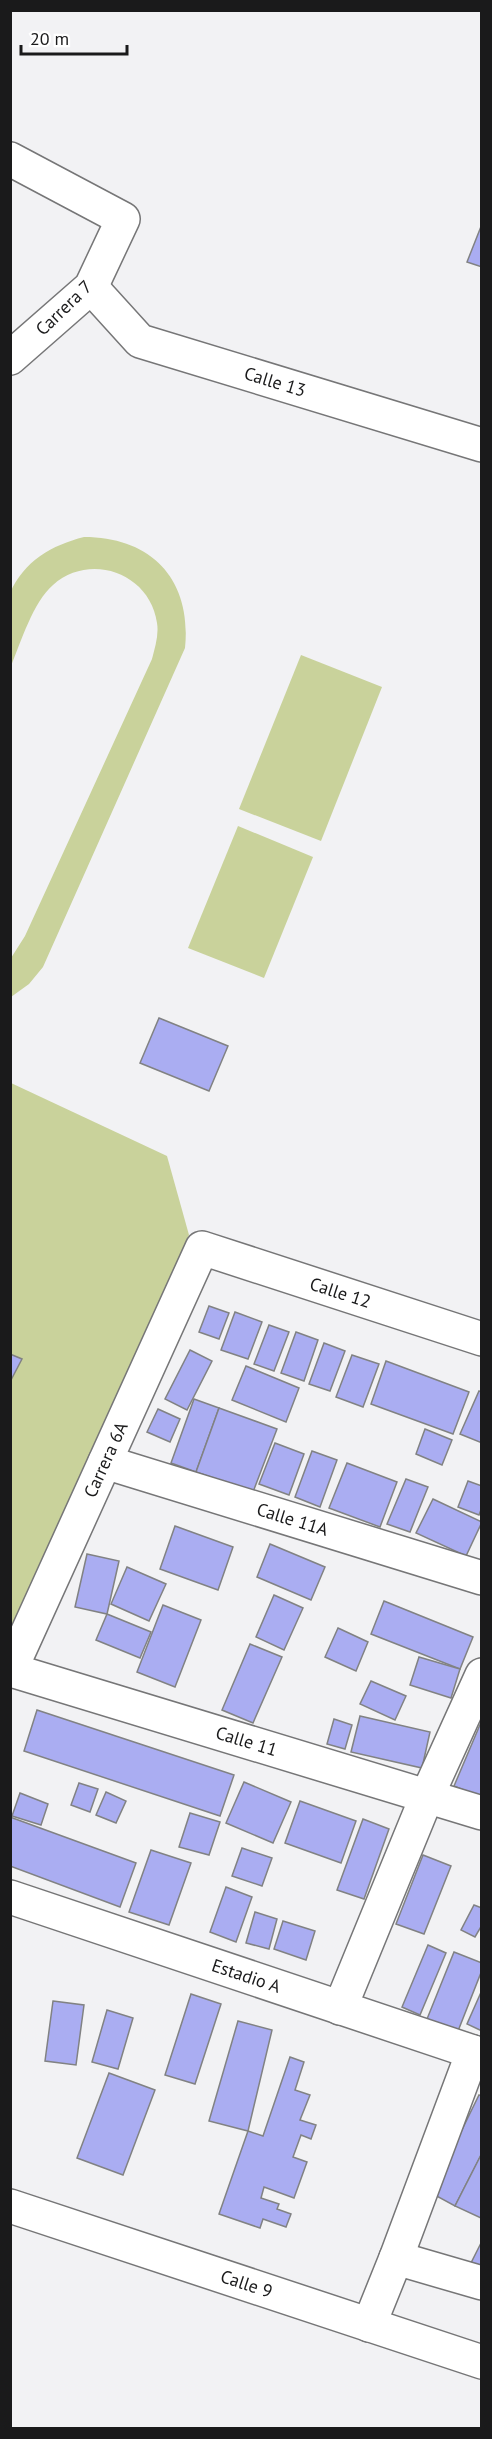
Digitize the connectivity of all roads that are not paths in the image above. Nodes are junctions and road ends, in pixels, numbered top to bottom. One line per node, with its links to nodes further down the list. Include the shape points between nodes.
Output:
1 (10, 159): 2 (street, Carrera 7, via 123,219)
2 (91, 287): 3 (street, Carrera 7); 4 (street, Calle 13, via 140,342)
3 (10, 358)
4 (482, 445)
5 (202, 1248): 6 (street, Calle 12); 7 (street, Carrera 6A)
6 (482, 1338)
7 (105, 1462): 8 (street, Calle 11A); 9 (street, Carrera 6A)
8 (482, 1578)
9 (11, 1671): 11 (street, Calle 11)
10 (482, 1675): 11 (street)
11 (426, 1796): 12 (street, Calle 11); 14 (street)
12 (482, 1813)
13 (10, 1897): 14 (street, Estadio A)
14 (340, 2008): 15 (street, Estadio A)
15 (477, 2054): 17 (street)
16 (10, 2206): 19 (street, Calle 9)
17 (396, 2258): 18 (street); 19 (street)
18 (482, 2283)
19 (369, 2325): 20 (street, Calle 9)
20 (482, 2362)

